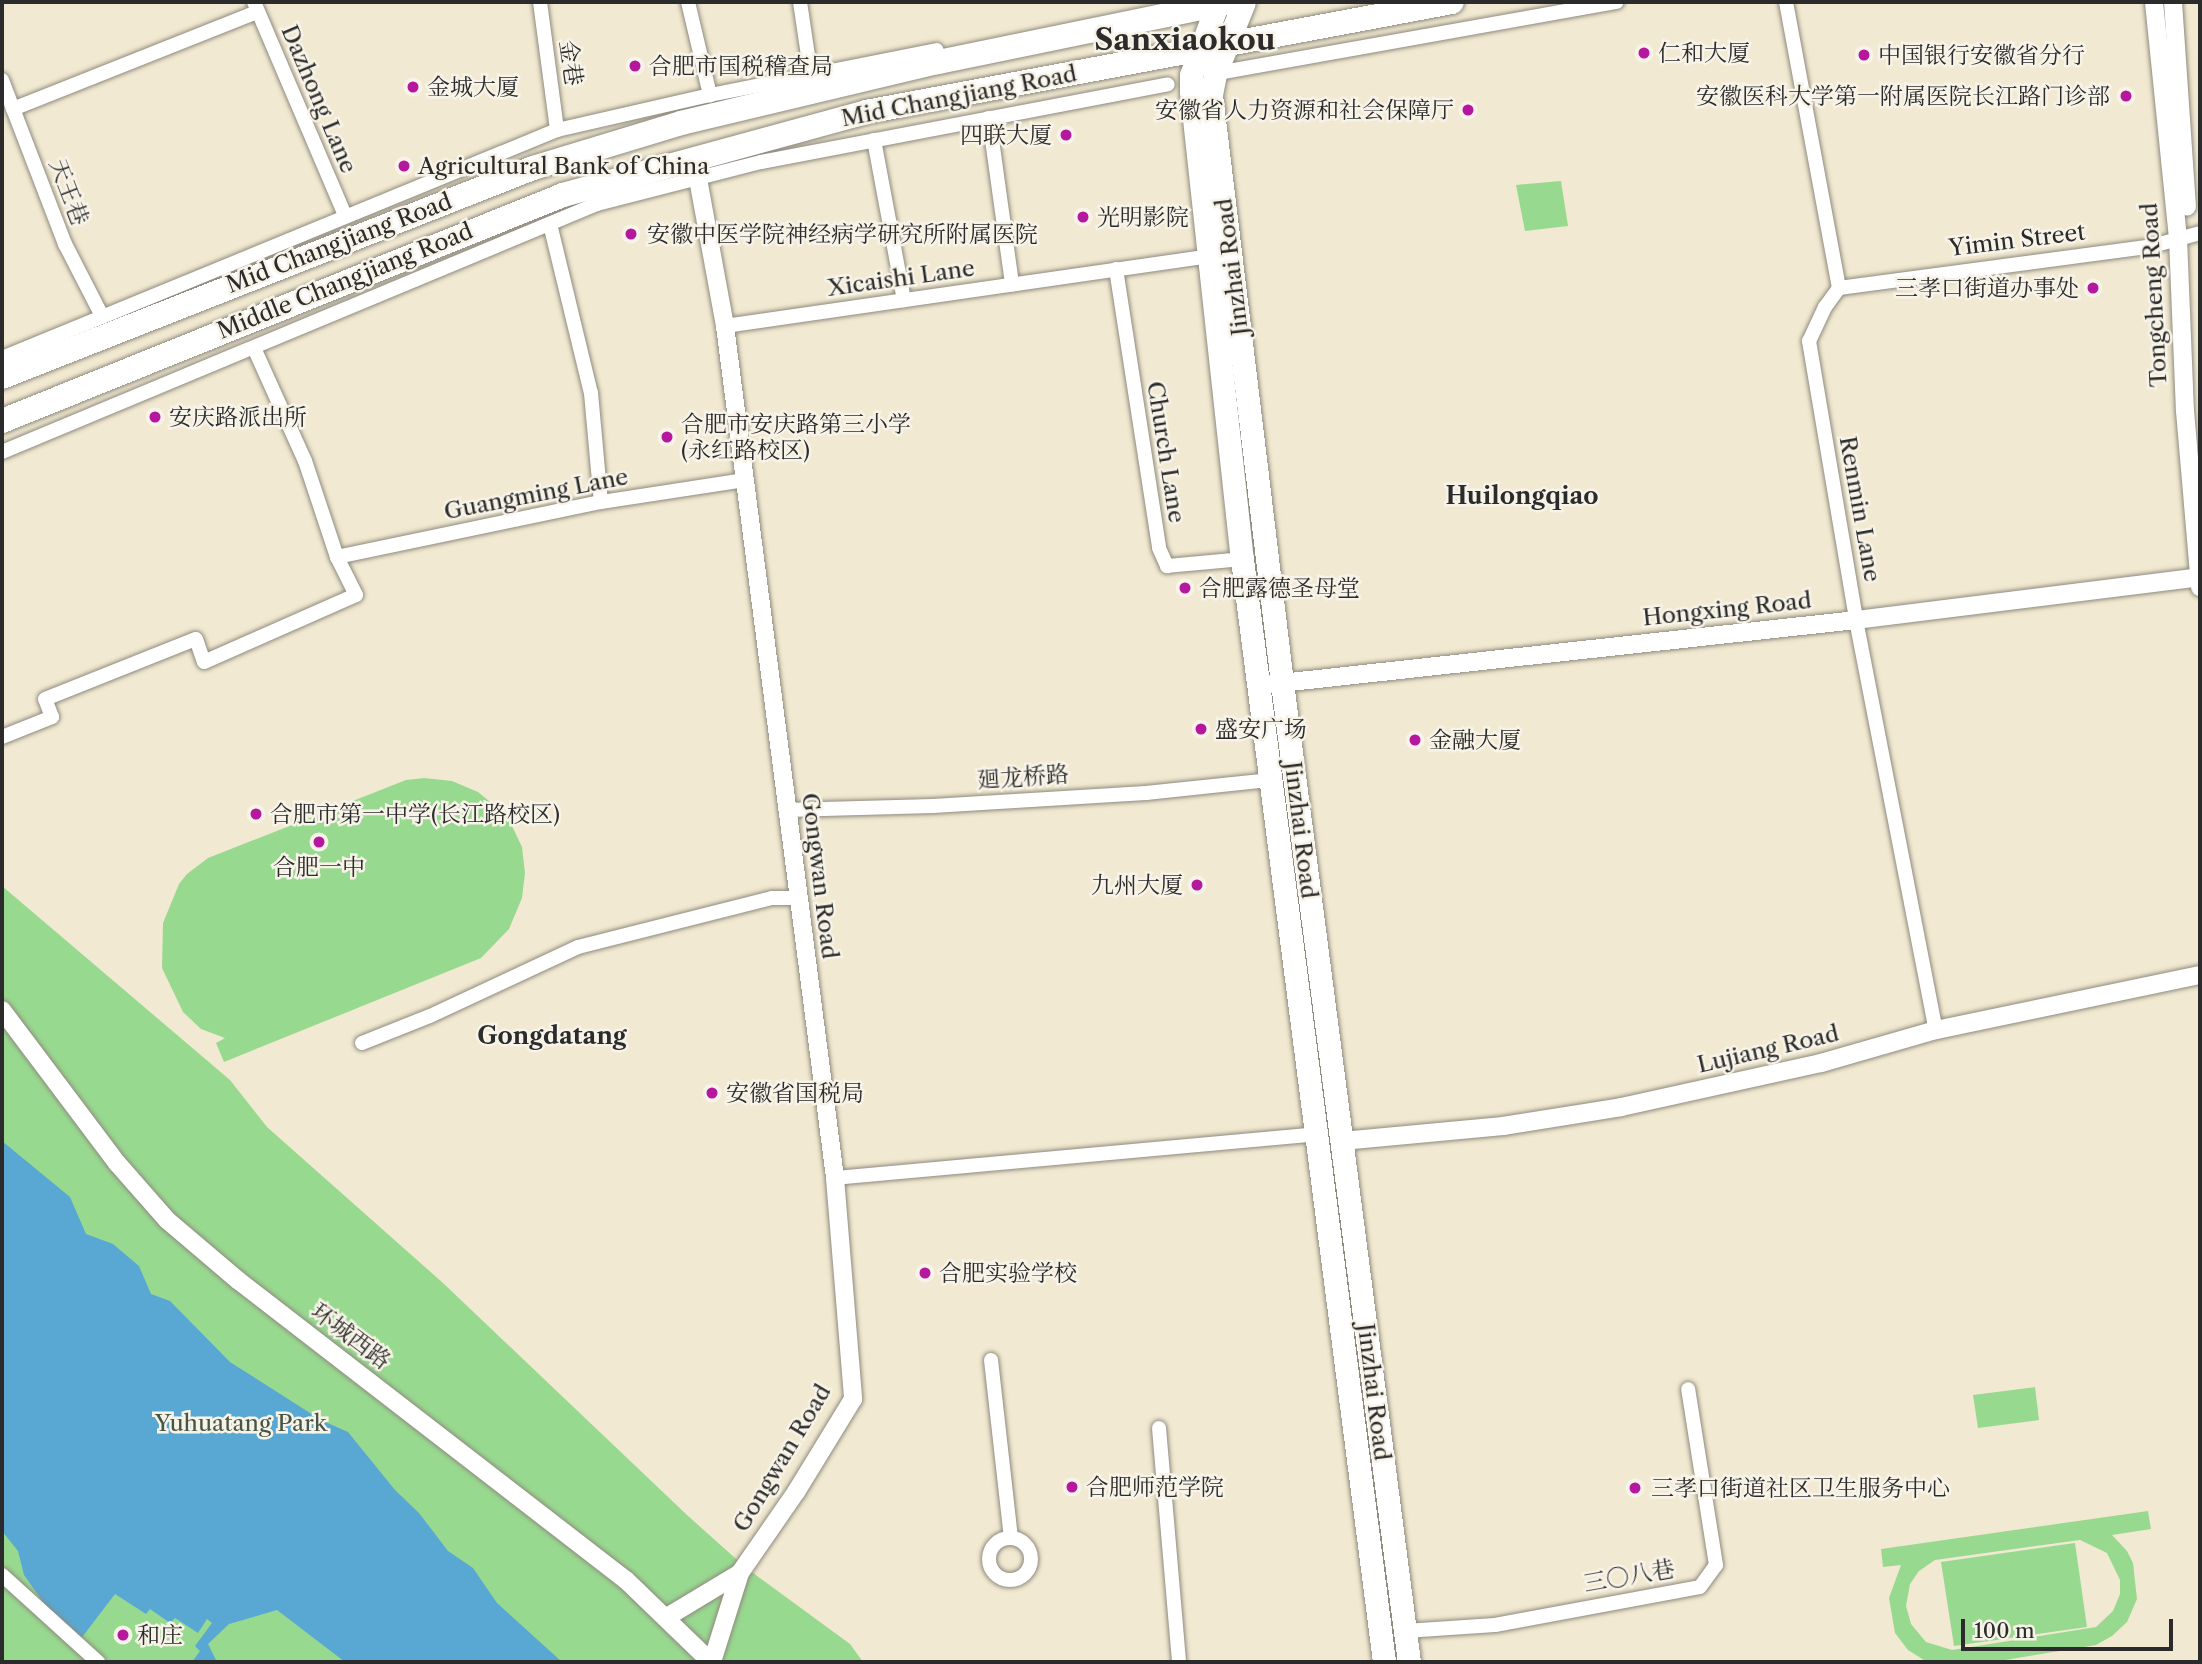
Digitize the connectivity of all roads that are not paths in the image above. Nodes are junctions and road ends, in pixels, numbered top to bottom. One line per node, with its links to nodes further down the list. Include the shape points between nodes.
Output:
1 (540, 2): 22 (street, 金巷)
2 (688, 2): 19 (street)
3 (800, 2): 16 (street)
4 (1175, 2): 16 (street)
5 (1244, 2): 13 (main road, Jinzhai Road)
6 (1452, 2): 13 (highway)
7 (1617, 2): 15 (street)
8 (1787, 2): 31 (street)
9 (2154, 2): 27 (street, Tongcheng Road)
10 (2173, 2): 27 (street, Tongcheng Road)
11 (1222, 3): 14 (main road, Jinzhai Road); 37 (highway, Mid Changjiang Road, via 939,62 681,123 546,164)
12 (255, 7): 20 (street); 25 (street, Dazhong Lane)
13 (1226, 44): 14 (highway, Mid Changjiang Road); 15 (main road, Jinzhai Road)
14 (1200, 49): 24 (highway, Mid Changjiang Road, via 866,112); 28 (main road, Jinzhai Road, via 1190,85)
15 (1208, 75): 47 (main road, Jinzhai Road)
16 (811, 76): 19 (street)
17 (2, 80): 20 (street, 天王巷)
18 (1168, 84): 21 (street)
19 (710, 94): 22 (street)
20 (13, 109): 33 (street, 天王巷, via 65,244)
21 (989, 118): 23 (street); 30 (street)
22 (557, 130): 25 (street)
23 (874, 140): 24 (street); 32 (street)
24 (696, 168): 26 (street); 34 (street, Gongwan Road); 38 (highway, Middle Changjiang Road, via 563,195)
25 (345, 215): 33 (street)
26 (550, 224): 35 (street); 42 (street, via 591,393)
27 (2189, 235): 31 (street, Yimin Street, via 2152,246); 41 (street, Tongcheng Road); 45 (street, Tongcheng Road, via 2185,411)
28 (1208, 256): 29 (street, Xicaishi Lane); 44 (main road, Jinzhai Road)
29 (1116, 269): 30 (street, Xicaishi Lane); 44 (street, Church Lane, via 1159,548 1167,566)
30 (1012, 284): 32 (street, Xicaishi Lane)
31 (1839, 288): 46 (street, Renmin Lane, via 1809,341)
32 (904, 300): 34 (street, Xicaishi Lane)
33 (102, 316): 36 (street)
34 (725, 326): 40 (street, Gongwan Road)
35 (254, 348): 39 (street); 43 (street, via 305,461)
36 (2, 358)
37 (2, 377)
38 (2, 421)
39 (2, 453)
40 (744, 480): 42 (street, Guangming Lane); 51 (street, Gongwan Road)
41 (2200, 480)
42 (601, 502): 43 (street, Guangming Lane)
43 (337, 557): 49 (street, via 356,595 204,662 196,639 45,699 51,717)
44 (1242, 559): 48 (main road, Jinzhai Road)
45 (2200, 580): 46 (street, Hongxing Road)
46 (1856, 620): 47 (street, Hongxing Road); 55 (street, Renmin Lane)
47 (1282, 683): 48 (street, Hongxing Road); 58 (main road, Jinzhai Road)
48 (1258, 686): 71 (main road, Jinzhai Road)
49 (2, 737)
50 (1261, 781): 51 (street, 廻龙桥路, via 1146,793)
51 (787, 810): 52 (street, Gongwan Road)
52 (799, 898): 56 (street, via 772,898 578,947); 59 (street, Gongwan Road)
53 (2200, 975): 55 (street, Lujiang Road)
54 (2, 1010): 66 (street, 环城西路, via 117,1163 195,1246 476,1461)
55 (1936, 1030): 58 (street, Lujiang Road, via 1821,1063 1621,1107 1503,1126)
56 (362, 1042)
57 (1304, 1135): 59 (street)
58 (1342, 1141): 67 (main road, Jinzhai Road)
59 (835, 1178): 64 (street, Gongwan Road, via 853,1399)
60 (991, 1360): 63 (street)
61 (1688, 1389): 67 (street, 三〇八巷, via 1716,1565 1700,1587 1495,1625)
62 (1160, 1428): 70 (street)
63 (1011, 1538)
64 (740, 1573): 66 (street); 69 (street)
65 (2, 1575): 68 (street)
66 (667, 1617): 69 (street, 环城西路)
67 (1405, 1631): 72 (main road, Jinzhai Road)
68 (98, 1662)
69 (712, 1662)
70 (1179, 1662)
71 (1384, 1662)
72 (1409, 1662)

